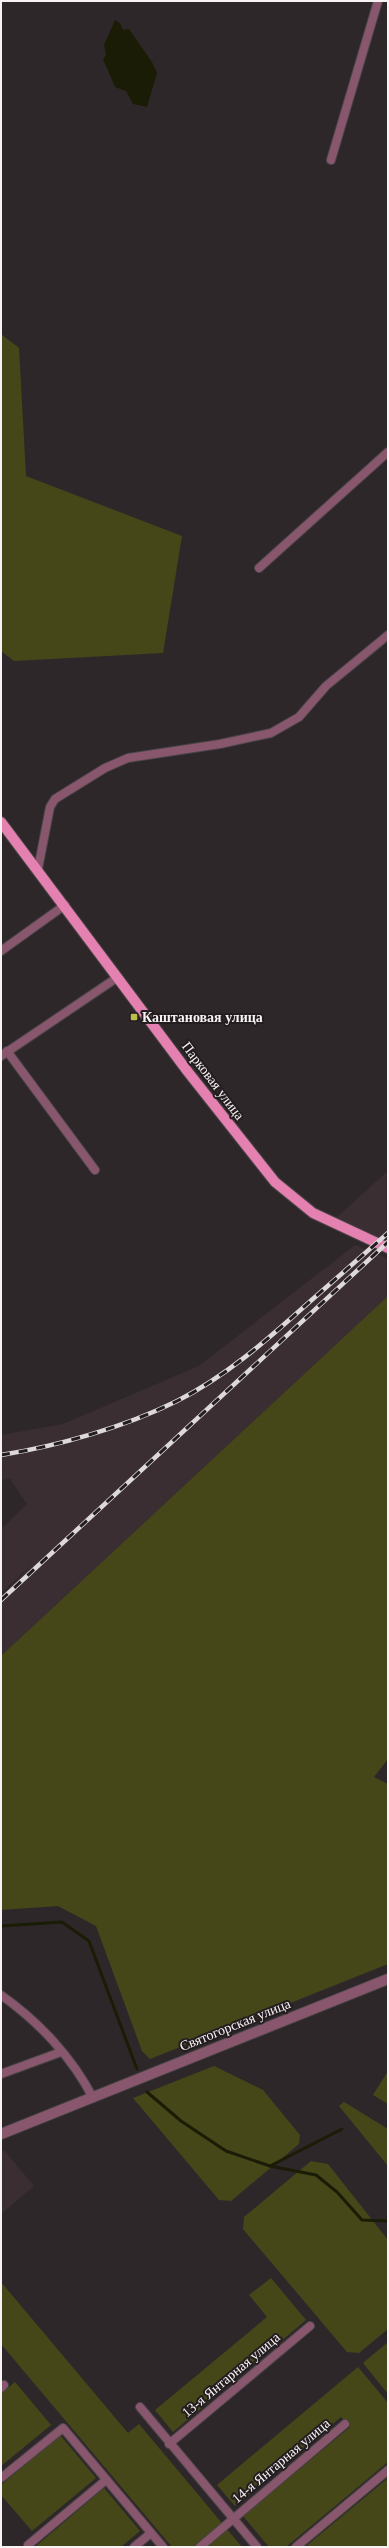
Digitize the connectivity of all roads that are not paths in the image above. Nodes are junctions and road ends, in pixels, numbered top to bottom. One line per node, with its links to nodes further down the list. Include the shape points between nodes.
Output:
1 (378, 1): 2 (street)
2 (331, 160)
3 (388, 452): 4 (street)
4 (259, 568)
5 (388, 635): 7 (street, via 326,686 299,718 271,733 220,744 128,758 104,768 55,799 50,807)
6 (1, 822): 7 (main road, Парковая улица)
7 (38, 869): 8 (main road, Парковая улица)
8 (65, 905): 9 (street); 10 (main road, Парковая улица)
9 (1, 951)
10 (118, 977): 11 (street); 13 (main road, Парковая улица, via 206,1096 275,1182 313,1213)
11 (4, 1053): 12 (street)
12 (94, 1170)
13 (388, 1248)
14 (388, 1979): 18 (street, Святогорская улица)
15 (1, 1995): 16 (street, via 38,2024 53,2039)
16 (61, 2052): 17 (street); 18 (street)
17 (1, 2074)
18 (93, 2098): 19 (street, Святогорская улица)
19 (1, 2134)
20 (310, 2326): 23 (street, 13-я Янтарная улица)
21 (140, 2407): 23 (street)
22 (345, 2424): 27 (street, 14-я Янтарная улица)
23 (169, 2444): 27 (street)
24 (388, 2470): 34 (street)
25 (1, 2478): 26 (street, via 63,2428)
26 (106, 2480): 28 (street); 29 (street)
27 (233, 2518): 32 (street, 14-я Янтарная улица); 33 (street)
28 (151, 2533): 30 (street); 31 (street)
29 (28, 2545)
30 (134, 2547)
31 (163, 2547)
32 (200, 2547)
33 (257, 2547)
34 (296, 2547)

